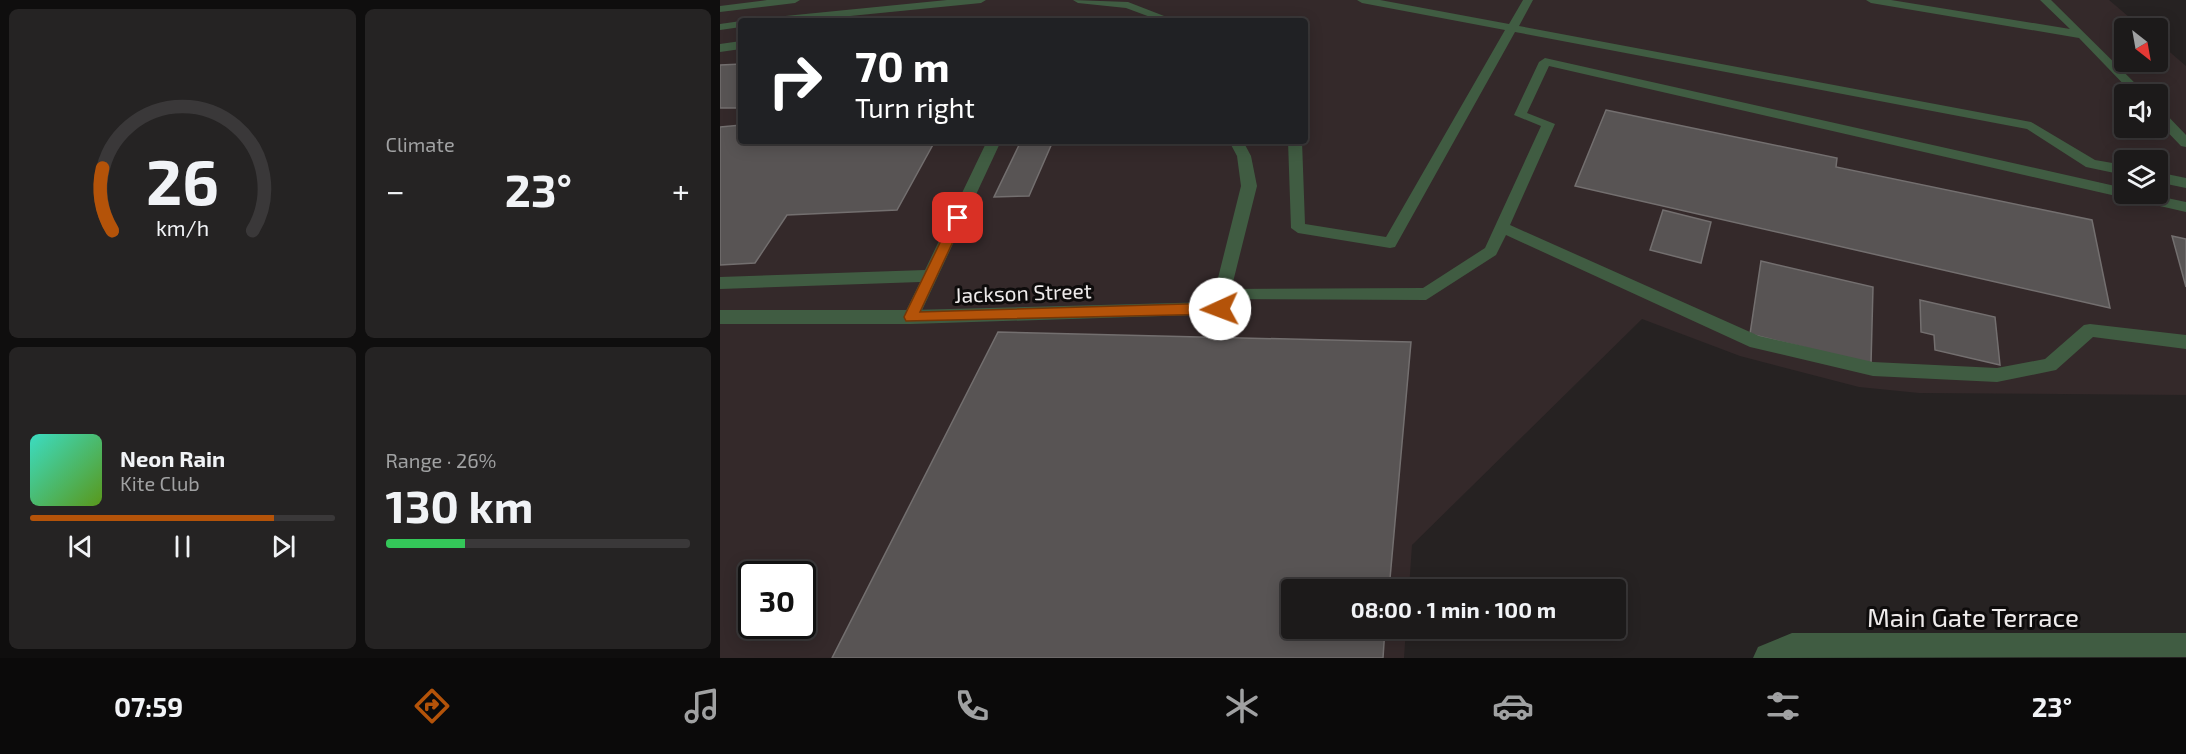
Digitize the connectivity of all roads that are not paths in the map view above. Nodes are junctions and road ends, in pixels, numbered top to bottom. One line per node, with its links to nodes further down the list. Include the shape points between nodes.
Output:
1 (796, 0): 8 (lane); 9 (lane)
2 (981, 0): 10 (lane)
3 (1078, 0): 11 (lane, via 1128,5)
4 (1362, 0): 14 (lane)
5 (1528, 0): 14 (lane)
6 (1871, 0): 15 (lane)
7 (2045, 0): 15 (lane)
8 (720, 9)
9 (780, 18)
10 (790, 18)
11 (1163, 18)
12 (738, 24): 13 (lane)
13 (720, 27)
14 (1512, 28): 23 (lane, via 1390,243 1298,228); 24 (lane, via 2031,126 2091,164)
15 (2083, 34): 18 (lane)
16 (738, 45): 17 (street)
17 (720, 48)
18 (2130, 84)
19 (2168, 124): 20 (lane)
20 (2186, 143)
21 (993, 144): 29 (lane)
22 (1238, 144): 31 (street, via 1244,156 1249,186)
23 (1295, 144)
24 (2114, 168)
25 (2168, 179): 26 (lane)
26 (2186, 183)
27 (2186, 207): 28 (lane, via 1545,62 1520,115 1548,124)
28 (1502, 227): 31 (lane, via 1491,251 1426,294); 34 (lane, via 1755,342 1873,369 1997,375 2050,365 2090,330)
29 (931, 276): 30 (lane); 33 (lane)
30 (720, 284)
31 (1221, 302): 33 (street, Jackson Street)
32 (720, 317): 33 (street, Jackson Street)
33 (911, 317)
34 (2186, 342)
35 (2186, 645): 36 (street, Main Gate Terrace, via 1792,645)
36 (1765, 658)

